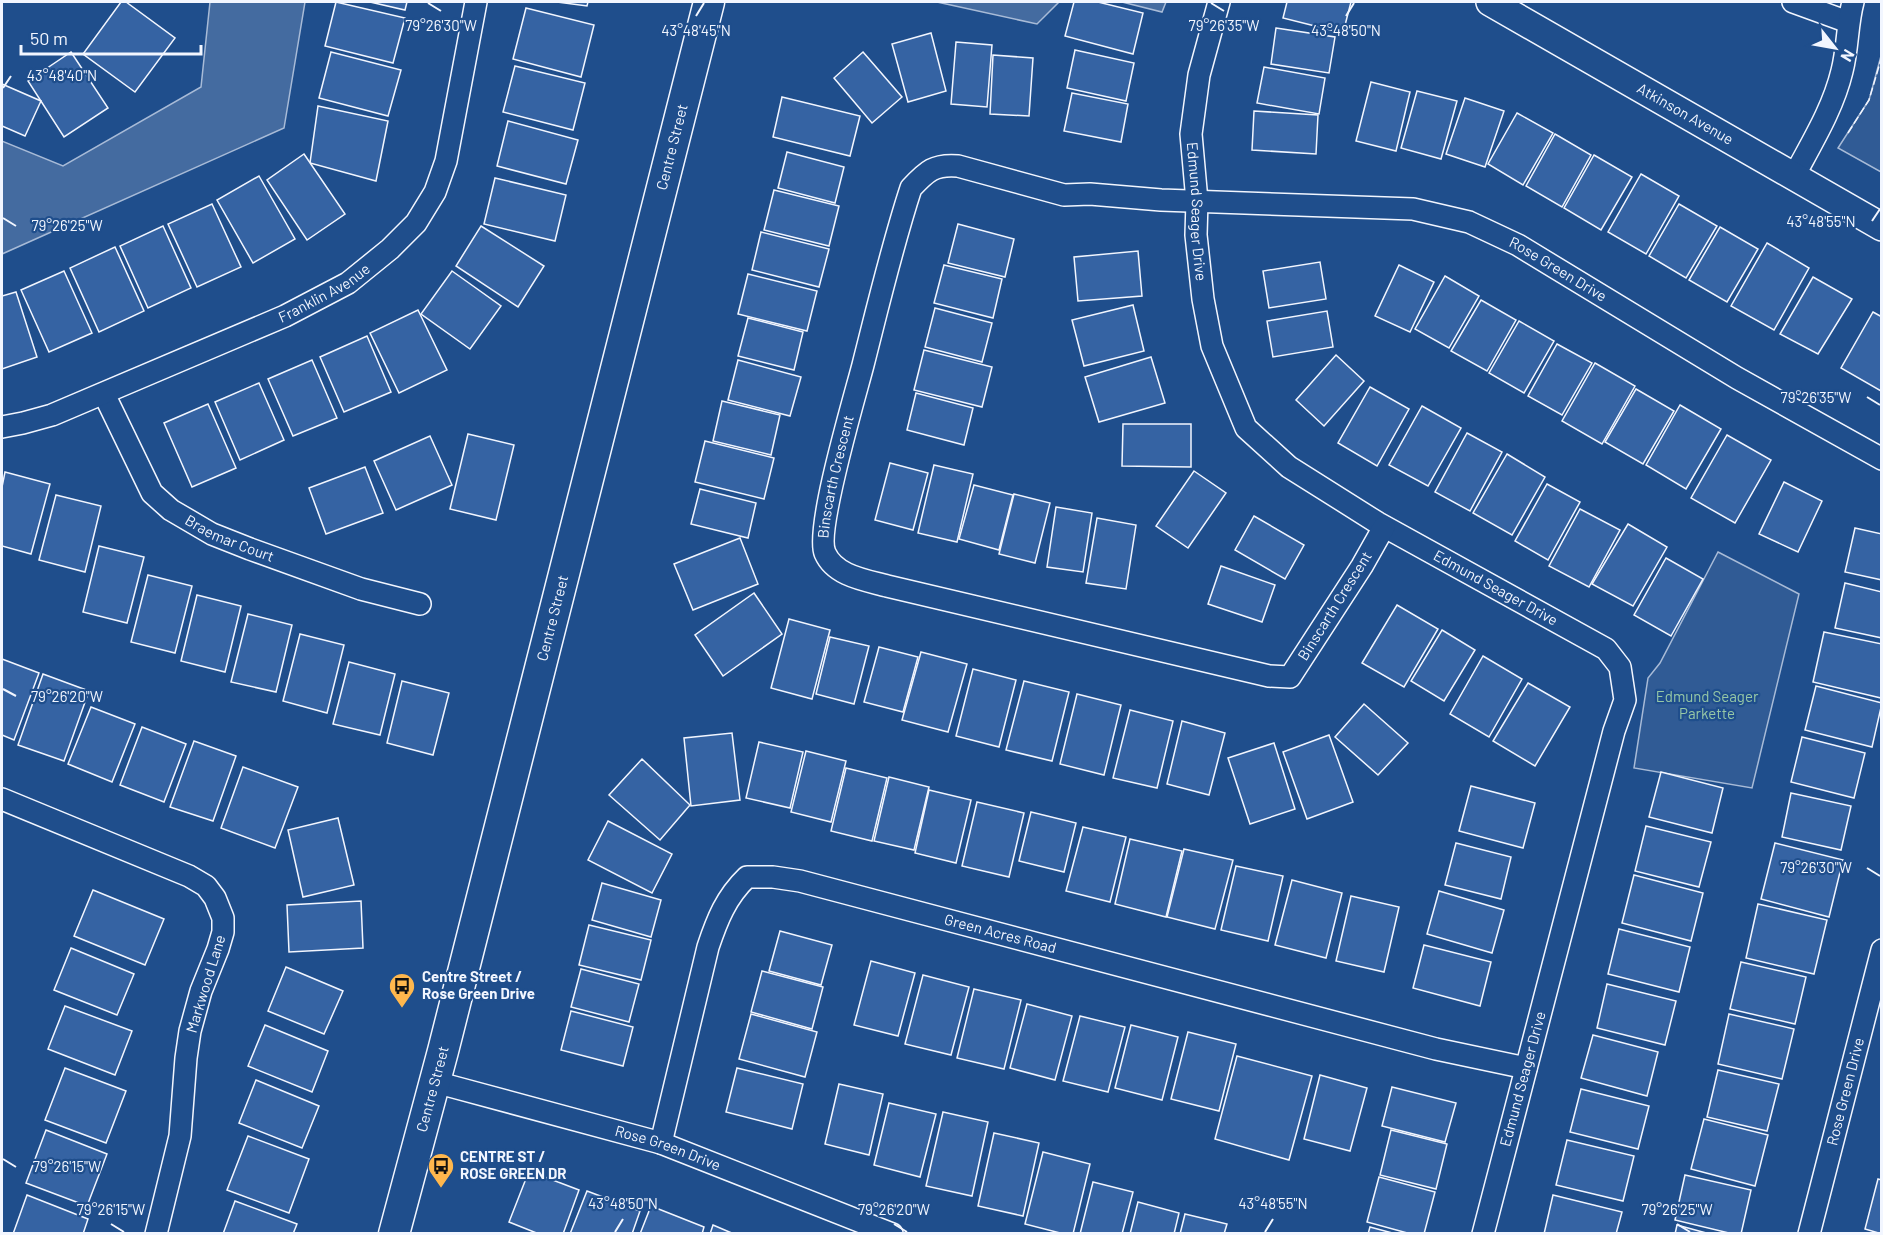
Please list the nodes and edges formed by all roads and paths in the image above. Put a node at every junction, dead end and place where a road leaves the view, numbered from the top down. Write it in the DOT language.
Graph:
graph roads {
  1 [pos="476,2"];
  2 [pos="710,2"];
  3 [pos="1219,2"];
  4 [pos="1493,2"];
  5 [pos="1793,2"];
  6 [pos="1853,2"];
  7 [pos="1848,22"];
  8 [pos="1793,178"];
  9 [pos="1197,201"];
  10 [pos="1881,227"];
  11 [pos="104,394"];
  12 [pos="2,427"];
  13 [pos="1881,459"];
  14 [pos="1384,527"];
  15 [pos="420,604"];
  16 [pos="2,799"];
  17 [pos="1881,950"];
  18 [pos="1526,1068"];
  19 [pos="435,1082"];
  20 [pos="661,1143"];
  21 [pos="156,1233"];
  22 [pos="394,1233"];
  23 [pos="892,1233"];
  24 [pos="1483,1233"];
  25 [pos="1809,1233"];
  1 -- 11 [label="street, Franklin Avenue"];
  2 -- 19 [label="main road, Centre Street"];
  3 -- 9 [label="street, Edmund Seager Drive"];
  4 -- 8 [label="street, Atkinson Avenue"];
  5 -- 7 [label="street"];
  6 -- 7 [label="street"];
  7 -- 8 [label="street"];
  8 -- 10 [label="street, Atkinson Avenue"];
  9 -- 13 [label="street, Rose Green Drive"];
  9 -- 14 [label="street, Edmund Seager Drive"];
  9 -- 14 [label="street, Binscarth Crescent"];
  11 -- 12 [label="street, Franklin Avenue"];
  11 -- 15 [label="street, Braemar Court"];
  14 -- 18 [label="street, Edmund Seager Drive"];
  16 -- 21 [label="street, Markwood Lane"];
  17 -- 25 [label="street, Rose Green Drive"];
  18 -- 20 [label="street, Green Acres Road"];
  18 -- 24 [label="street, Edmund Seager Drive"];
  19 -- 20 [label="street, Rose Green Drive"];
  19 -- 22 [label="main road, Centre Street"];
  20 -- 23 [label="street, Rose Green Drive"];
}
